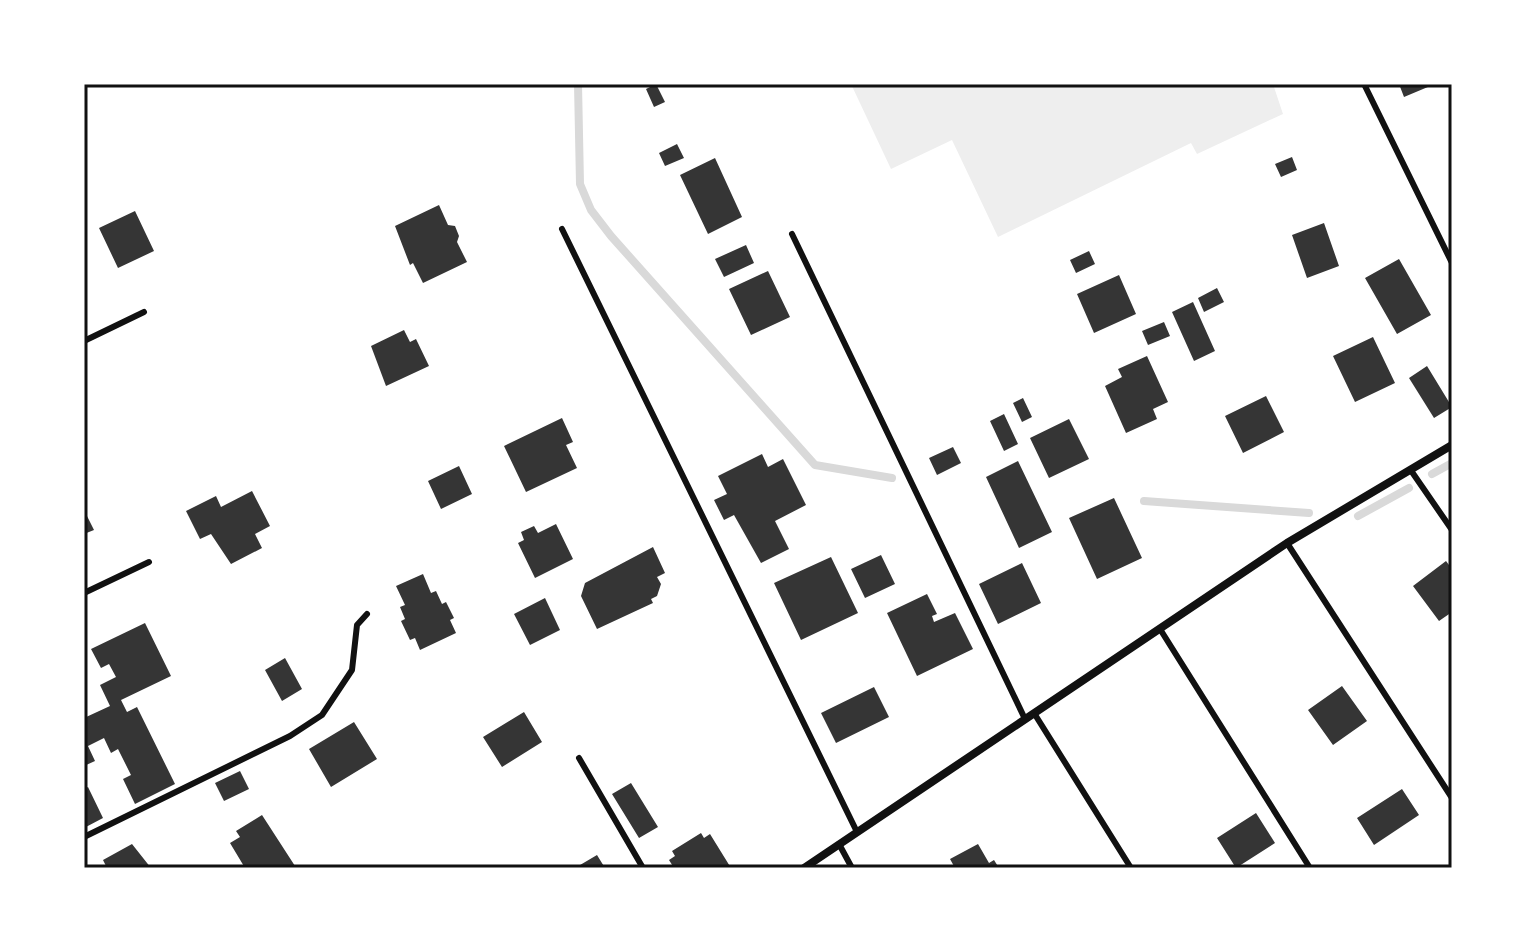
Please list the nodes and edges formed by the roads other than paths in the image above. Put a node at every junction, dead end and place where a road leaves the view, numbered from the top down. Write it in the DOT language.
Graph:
graph roads {
  1 [pos="1364,84"];
  2 [pos="562,229"];
  3 [pos="792,234"];
  4 [pos="1452,263"];
  5 [pos="144,312"];
  6 [pos="84,341"];
  7 [pos="1452,445"];
  8 [pos="1412,472"];
  9 [pos="1452,530"];
  10 [pos="1287,543"];
  11 [pos="149,562"];
  12 [pos="84,593"];
  13 [pos="367,614"];
  14 [pos="1160,629"];
  15 [pos="1034,713"];
  16 [pos="1025,719"];
  17 [pos="579,758"];
  18 [pos="1452,798"];
  19 [pos="857,832"];
  20 [pos="84,837"];
  21 [pos="839,844"];
  22 [pos="643,868"];
  23 [pos="804,868"];
  24 [pos="852,868"];
  25 [pos="1131,868"];
  26 [pos="1310,868"];
  1 -- 4 [label="lane"];
  2 -- 19 [label="lane"];
  3 -- 16 [label="lane"];
  5 -- 6 [label="lane"];
  7 -- 8 [label="street"];
  8 -- 9 [label="lane"];
  8 -- 10 [label="street"];
  10 -- 14 [label="street"];
  10 -- 18 [label="lane"];
  11 -- 12 [label="lane"];
  13 -- 20 [label="lane"];
  14 -- 15 [label="street"];
  14 -- 26 [label="lane"];
  15 -- 16 [label="street"];
  15 -- 25 [label="lane"];
  16 -- 19 [label="street"];
  17 -- 22 [label="lane"];
  19 -- 21 [label="street"];
  21 -- 23 [label="street"];
  21 -- 24 [label="lane"];
}
